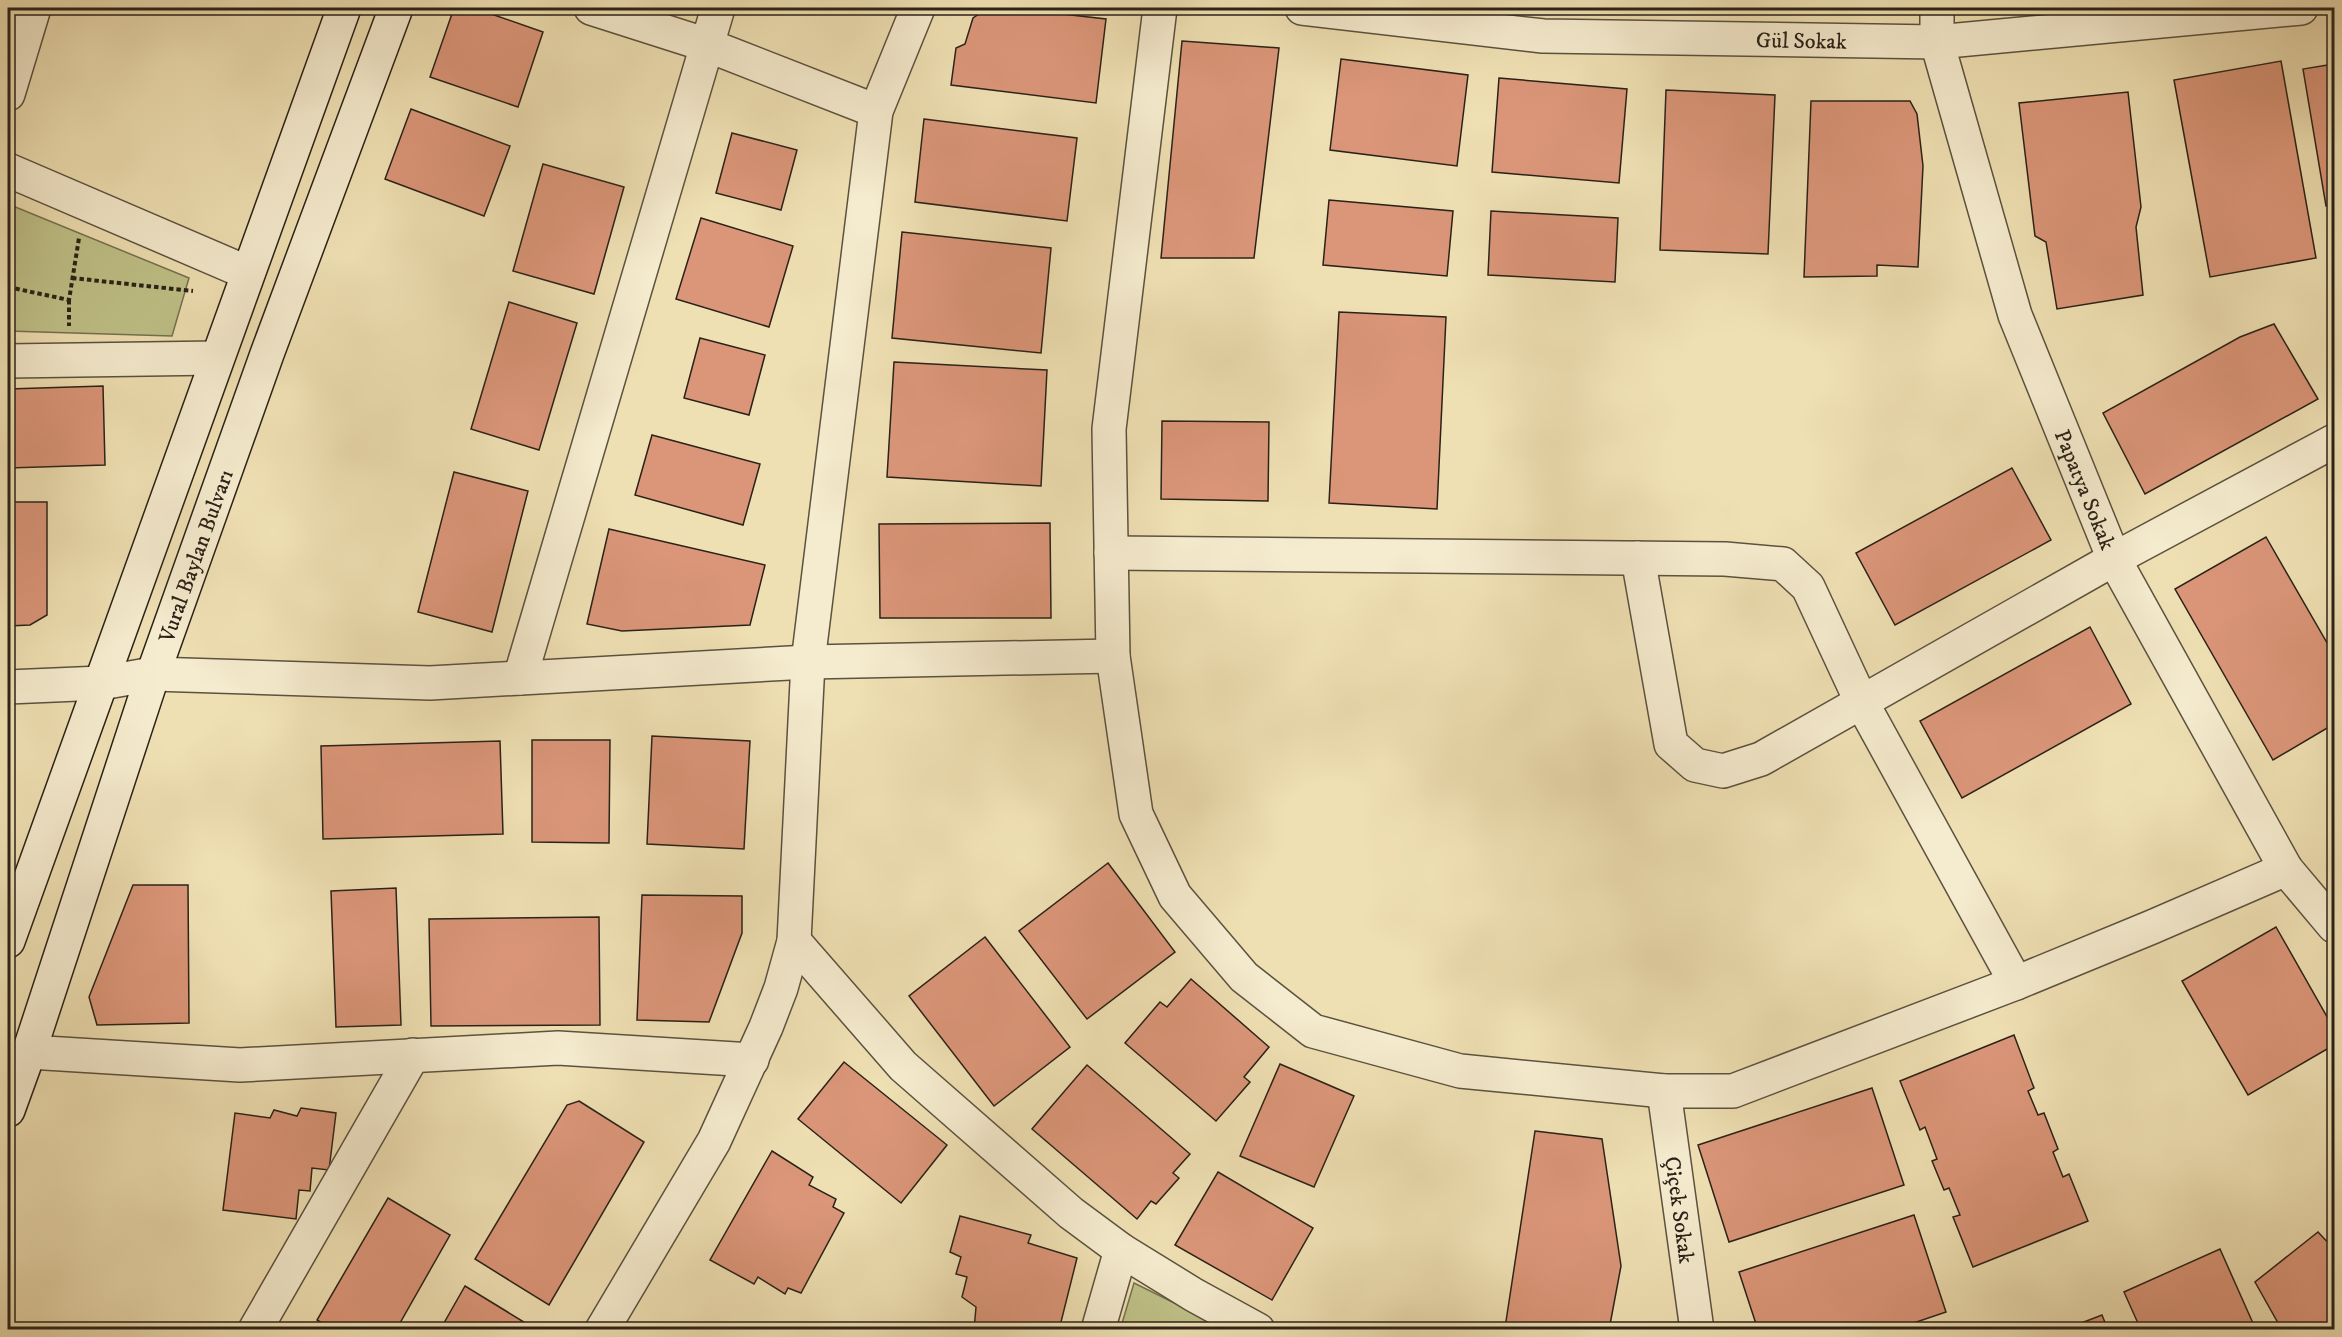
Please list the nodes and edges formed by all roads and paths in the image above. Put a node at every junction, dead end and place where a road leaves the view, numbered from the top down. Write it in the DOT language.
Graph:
graph roads {
  1 [pos="34,8"];
  2 [pos="344,8"];
  3 [pos="396,8"];
  4 [pos="591,8"];
  5 [pos="718,8"];
  6 [pos="918,8"];
  7 [pos="1160,8"];
  8 [pos="1302,8"];
  9 [pos="1936,8"];
  10 [pos="2301,8"];
  11 [pos="1937,42"];
  12 [pos="707,45"];
  13 [pos="8,94"];
  14 [pos="876,111"];
  15 [pos="8,170"];
  16 [pos="79,237"];
  17 [pos="248,273"];
  18 [pos="72,278"];
  19 [pos="8,287"];
  20 [pos="194,291"];
  21 [pos="69,300"];
  22 [pos="69,330"];
  23 [pos="217,358"];
  24 [pos="8,361"];
  25 [pos="2334,441"];
  26 [pos="1111,553"];
  27 [pos="1638,558"];
  28 [pos="2114,559"];
  29 [pos="1113,656"];
  30 [pos="808,662"];
  31 [pos="153,674"];
  32 [pos="520,678"];
  33 [pos="101,683"];
  34 [pos="8,687"];
  35 [pos="1863,703"];
  36 [pos="2286,868"];
  37 [pos="2334,926"];
  38 [pos="8,941"];
  39 [pos="794,941"];
  40 [pos="2016,983"];
  41 [pos="29,1052"];
  42 [pos="412,1055"];
  43 [pos="752,1060"];
  44 [pos="1665,1091"];
  45 [pos="8,1110"];
  46 [pos="1121,1250"];
  47 [pos="255,1329"];
  48 [pos="602,1329"];
  49 [pos="1098,1329"];
  50 [pos="1258,1329"];
  51 [pos="1697,1329"];
  1 -- 13 [label="street"];
  2 -- 17 [label="street, Vural Baylan Bulvarı"];
  3 -- 31 [label="street, Vural Baylan Bulvarı"];
  4 -- 12 [label="street"];
  5 -- 12 [label="street"];
  6 -- 14 [label="street"];
  7 -- 26 [label="street"];
  8 -- 11 [label="street, Gül Sokak"];
  9 -- 11 [label="street, Papatya Sokak"];
  10 -- 11 [label="street, Gül Sokak"];
  11 -- 28 [label="street, Papatya Sokak"];
  12 -- 14 [label="street"];
  12 -- 32 [label="street"];
  14 -- 30 [label="street"];
  15 -- 17 [label="street"];
  16 -- 18 [label="path"];
  17 -- 23 [label="street, Vural Baylan Bulvarı"];
  18 -- 20 [label="path"];
  18 -- 21 [label="path"];
  19 -- 21 [label="path"];
  21 -- 22 [label="path"];
  23 -- 24 [label="street"];
  23 -- 33 [label="street, Vural Baylan Bulvarı"];
  25 -- 28 [label="street"];
  26 -- 27 [label="street"];
  26 -- 29 [label="street"];
  27 -- 35 [label="street"];
  27 -- 35 [label="street"];
  28 -- 35 [label="street"];
  28 -- 36 [label="street, Papatya Sokak"];
  29 -- 30 [label="street"];
  29 -- 44 [label="street"];
  30 -- 32 [label="street"];
  30 -- 39 [label="street"];
  31 -- 32 [label="street"];
  31 -- 33 [label="street"];
  31 -- 41 [label="street, Vural Baylan Bulvarı"];
  33 -- 34 [label="street"];
  33 -- 38 [label="street, Vural Baylan Bulvarı"];
  35 -- 40 [label="street"];
  36 -- 37 [label="street, Papatya Sokak"];
  36 -- 40 [label="street"];
  39 -- 43 [label="street"];
  39 -- 46 [label="street"];
  40 -- 44 [label="street"];
  41 -- 42 [label="street"];
  41 -- 45 [label="street, Vural Baylan Bulvarı"];
  42 -- 43 [label="street"];
  42 -- 47 [label="street"];
  43 -- 48 [label="street"];
  44 -- 51 [label="street, Çiçek Sokak"];
  46 -- 49 [label="street"];
  46 -- 50 [label="street"];
}
